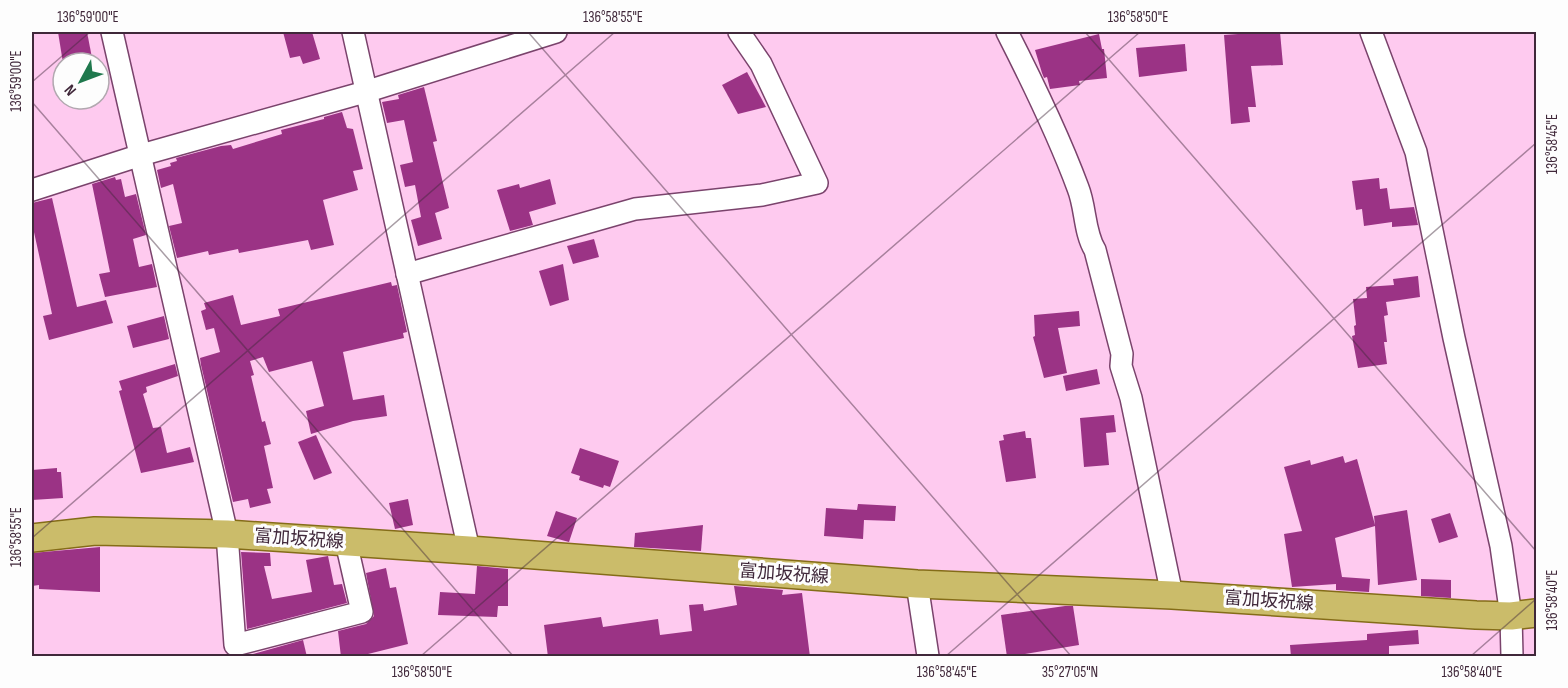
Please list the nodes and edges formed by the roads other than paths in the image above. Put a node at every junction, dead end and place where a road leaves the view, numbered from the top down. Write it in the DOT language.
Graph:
graph roads {
  1 [pos="112,32"];
  2 [pos="352,32"];
  3 [pos="556,32"];
  4 [pos="739,32"];
  5 [pos="1007,32"];
  6 [pos="1371,32"];
  7 [pos="365,92"];
  8 [pos="141,155"];
  9 [pos="32,190"];
  10 [pos="407,274"];
  11 [pos="227,534"];
  12 [pos="32,538"];
  13 [pos="346,542"];
  14 [pos="469,550"];
  15 [pos="917,584"];
  16 [pos="1172,595"];
  17 [pos="1524,615"];
  18 [pos="928,657"];
  19 [pos="1512,657"];
  1 -- 8 [label="street"];
  2 -- 7 [label="street"];
  3 -- 7 [label="street"];
  4 -- 10 [label="street"];
  5 -- 16 [label="street"];
  6 -- 17 [label="street"];
  7 -- 8 [label="street"];
  7 -- 10 [label="street"];
  8 -- 9 [label="street"];
  8 -- 11 [label="street"];
  10 -- 14 [label="street"];
  11 -- 12 [label="main road, 富加坂祝線"];
  11 -- 13 [label="main road, 富加坂祝線"];
  11 -- 13 [label="street"];
  13 -- 14 [label="main road, 富加坂祝線"];
  14 -- 15 [label="main road, 富加坂祝線"];
  15 -- 16 [label="main road, 富加坂祝線"];
  15 -- 18 [label="street"];
  16 -- 17 [label="main road, 富加坂祝線"];
  17 -- 19 [label="street"];
}
